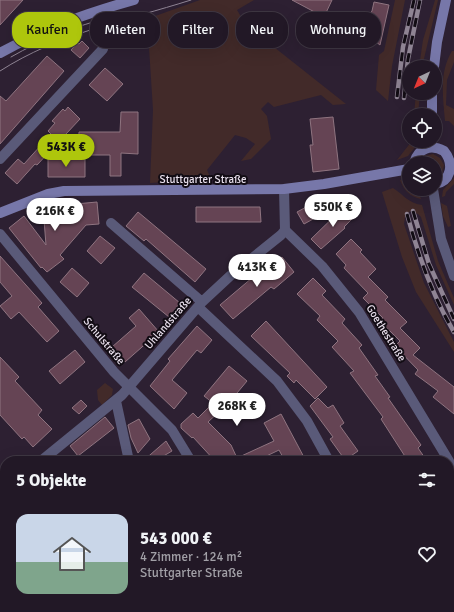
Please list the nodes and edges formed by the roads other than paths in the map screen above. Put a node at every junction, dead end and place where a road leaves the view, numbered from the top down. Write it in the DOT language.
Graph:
graph roads {
  1 [pos="134,0"];
  2 [pos="446,0"];
  3 [pos="103,49"];
  4 [pos="0,53"];
  5 [pos="435,60"];
  6 [pos="425,148"];
  7 [pos="438,148"];
  8 [pos="417,156"];
  9 [pos="0,159"];
  10 [pos="452,162"];
  11 [pos="402,170"];
  12 [pos="442,181"];
  13 [pos="284,189"];
  14 [pos="434,196"];
  15 [pos="0,213"];
  16 [pos="111,223"];
  17 [pos="285,230"];
  18 [pos="0,234"];
  19 [pos="454,276"];
  20 [pos="200,305"];
  21 [pos="129,389"];
  22 [pos="116,401"];
  23 [pos="47,456"];
  24 [pos="128,456"];
  25 [pos="188,456"];
  26 [pos="326,456"];
  27 [pos="446,456"];
  1 -- 4 [label="main road"];
  2 -- 5 [label="main road"];
  3 -- 9 [label="street"];
  6 -- 8 [label="main road"];
  7 -- 10 [label="main road"];
  10 -- 12 [label="main road"];
  11 -- 13 [label="main road, Stuttgarter Straße"];
  13 -- 15 [label="main road, Stuttgarter Straße"];
  13 -- 17 [label="street"];
  14 -- 19 [label="street"];
  16 -- 20 [label="street"];
  17 -- 20 [label="street, Uhlandstraße"];
  17 -- 27 [label="street, Goethestraße"];
  18 -- 21 [label="street, Schulstraße"];
  20 -- 21 [label="street, Uhlandstraße"];
  20 -- 26 [label="street"];
  21 -- 22 [label="street, Uhlandstraße"];
  21 -- 25 [label="street, Schulstraße"];
  22 -- 23 [label="street, Uhlandstraße"];
  22 -- 24 [label="street"];
}
